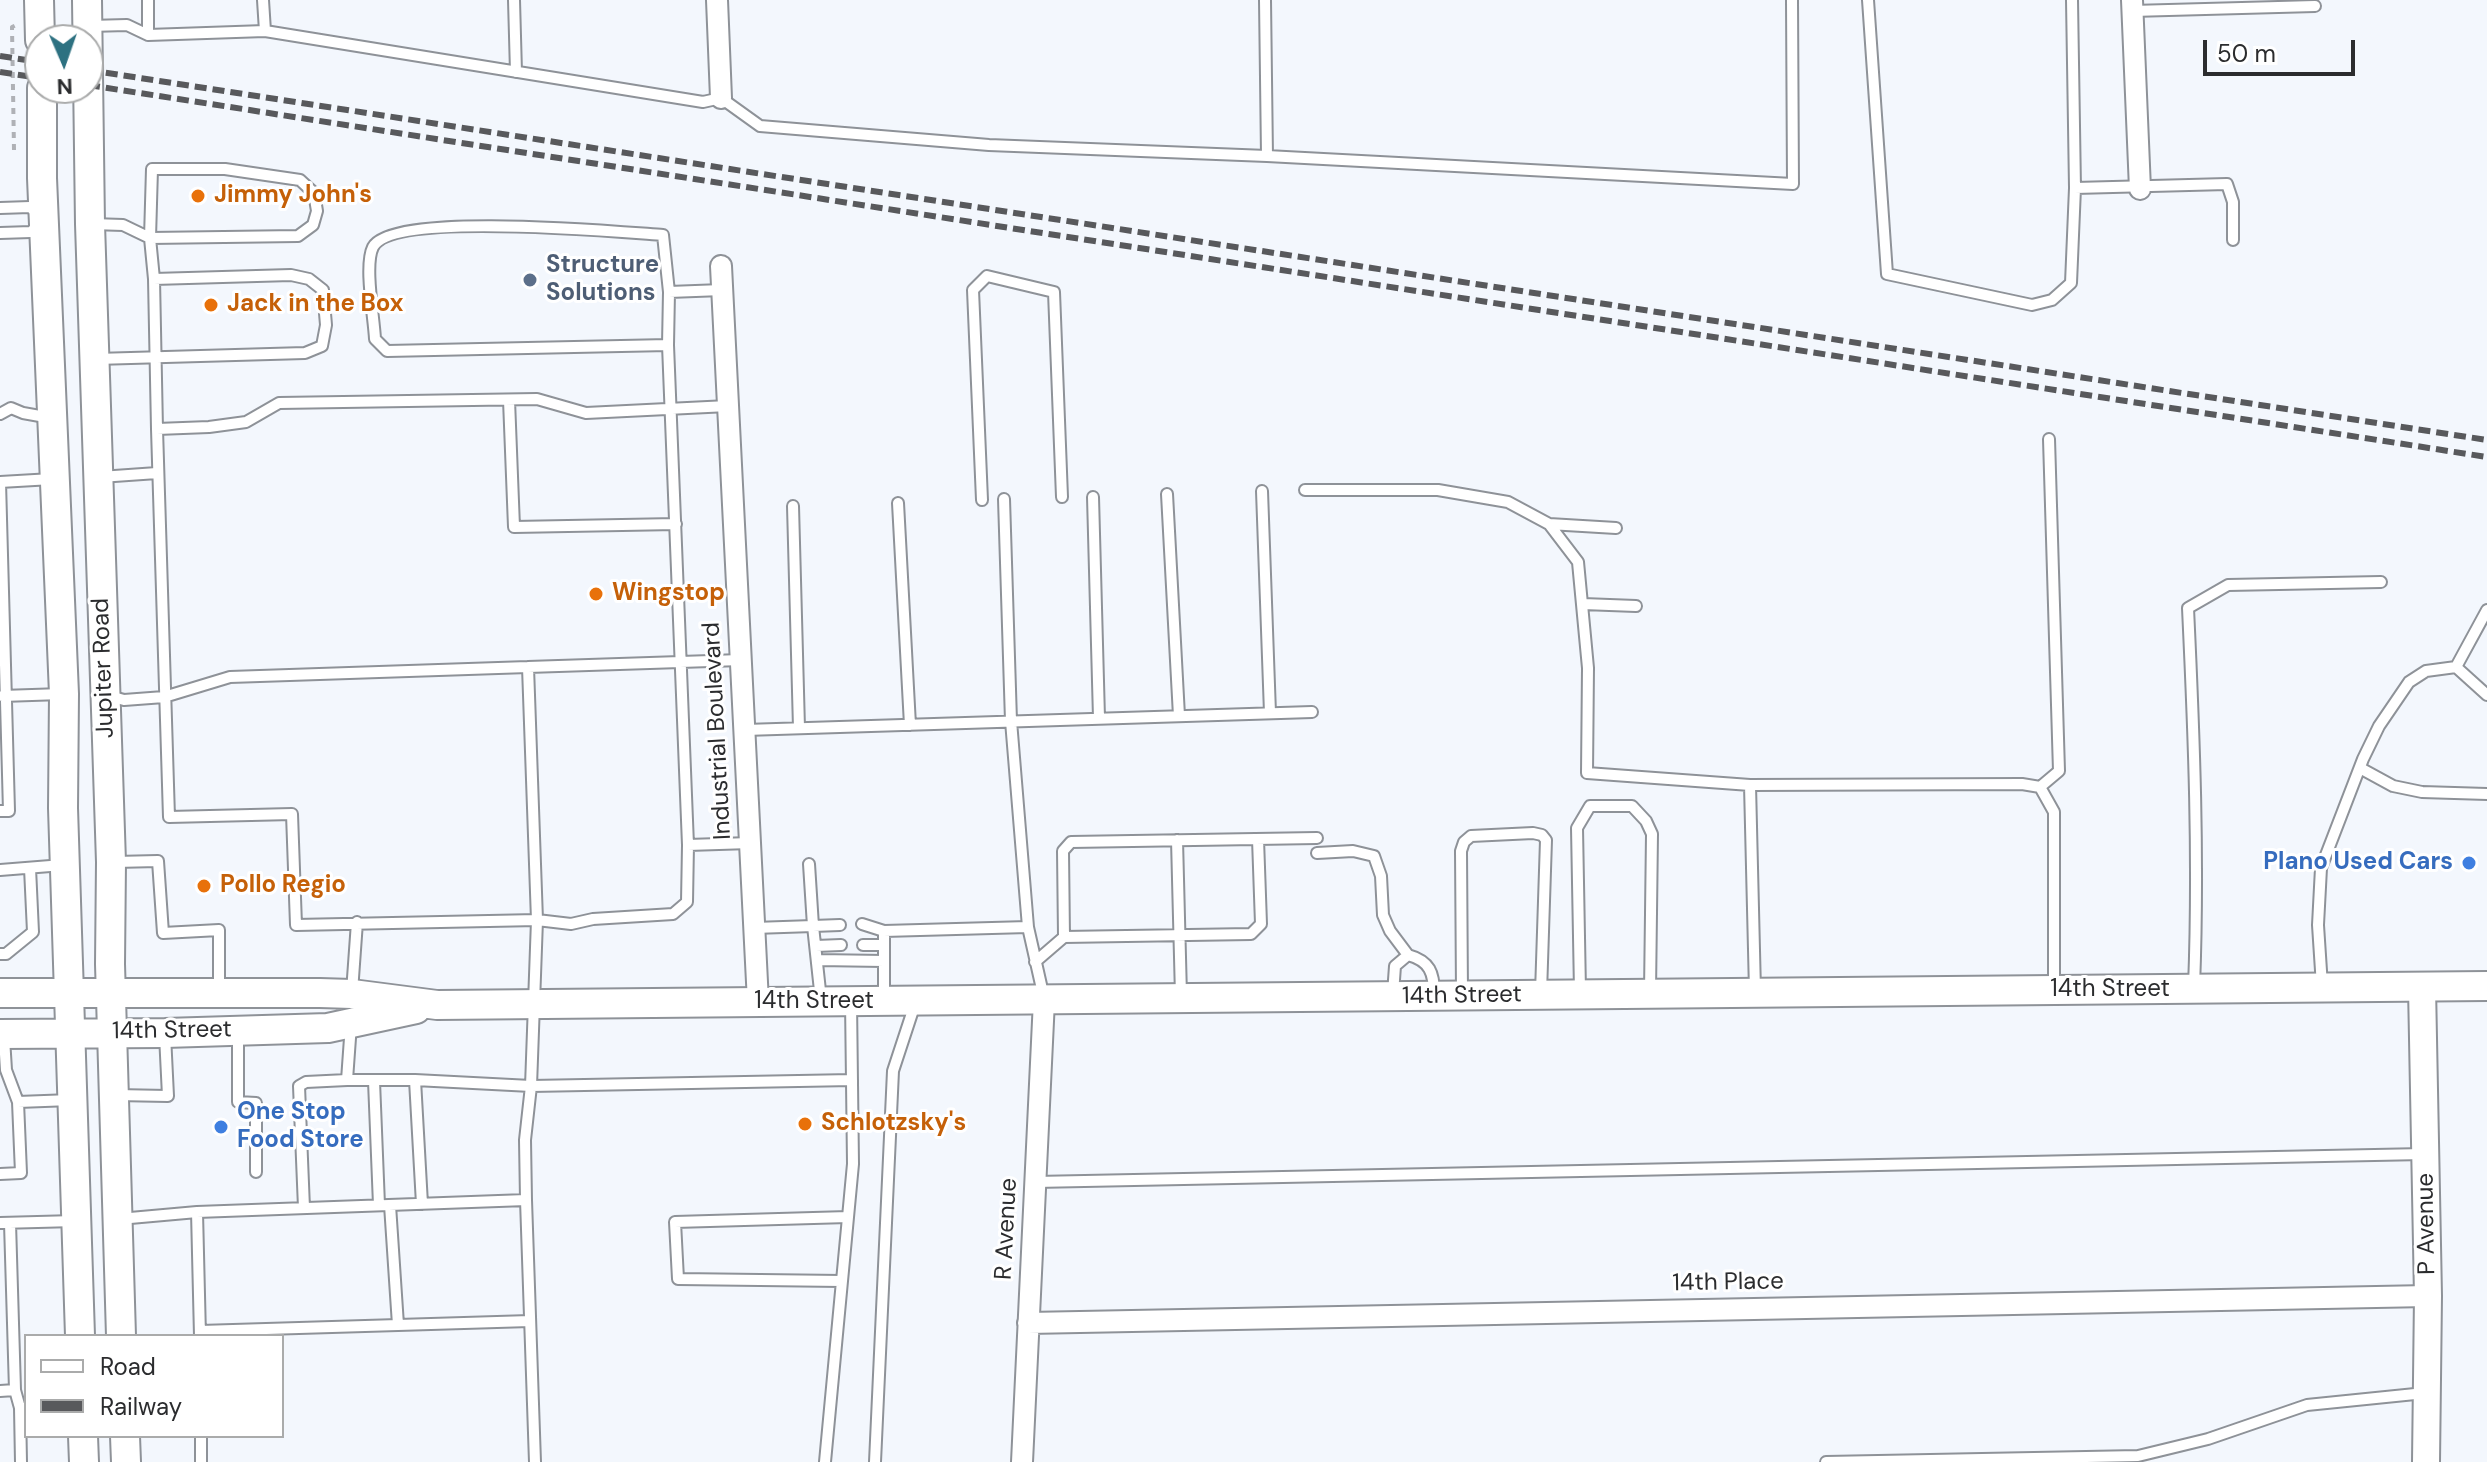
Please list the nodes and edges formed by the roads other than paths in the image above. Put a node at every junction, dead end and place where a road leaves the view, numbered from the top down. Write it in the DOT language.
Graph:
graph roads {
  1 [pos="148,0"];
  2 [pos="263,0"];
  3 [pos="514,0"];
  4 [pos="717,0"];
  5 [pos="1265,0"];
  6 [pos="1792,0"];
  7 [pos="1868,0"];
  8 [pos="2072,0"];
  9 [pos="2202,5"];
  10 [pos="2132,6"];
  11 [pos="2315,6"];
  12 [pos="88,13"];
  13 [pos="265,31"];
  14 [pos="148,35"];
  15 [pos="516,72"];
  16 [pos="721,98"];
  17 [pos="42,104"];
  18 [pos="1267,156"];
  19 [pos="2075,188"];
  20 [pos="2140,189"];
  21 [pos="0,208"];
  22 [pos="45,219"];
  23 [pos="90,224"];
  24 [pos="0,233"];
  25 [pos="150,238"];
  26 [pos="2233,240"];
  27 [pos="721,266"];
  28 [pos="154,279"];
  29 [pos="722,290"];
  30 [pos="669,292"];
  31 [pos="668,345"];
  32 [pos="156,357"];
  33 [pos="94,359"];
  34 [pos="509,400"];
  35 [pos="728,406"];
  36 [pos="672,410"];
  37 [pos="0,414"];
  38 [pos="53,418"];
  39 [pos="157,429"];
  40 [pos="2049,439"];
  41 [pos="157,473"];
  42 [pos="98,477"];
  43 [pos="55,479"];
  44 [pos="1305,490"];
  45 [pos="1262,491"];
  46 [pos="1167,494"];
  47 [pos="1062,497"];
  48 [pos="1093,497"];
  49 [pos="1004,499"];
  50 [pos="982,500"];
  51 [pos="898,503"];
  52 [pos="793,506"];
  53 [pos="676,524"];
  54 [pos="1549,524"];
  55 [pos="1616,528"];
  56 [pos="2381,582"];
  57 [pos="1583,604"];
  58 [pos="1636,606"];
  59 [pos="2487,610"];
  60 [pos="2,641"];
  61 [pos="741,660"];
  62 [pos="680,662"];
  63 [pos="528,667"];
  64 [pos="2456,667"];
  65 [pos="64,694"];
  66 [pos="104,694"];
  67 [pos="2487,695"];
  68 [pos="3,696"];
  69 [pos="164,697"];
  70 [pos="1312,712"];
  71 [pos="1270,713"];
  72 [pos="1179,716"];
  73 [pos="1099,718"];
  74 [pos="1011,721"];
  75 [pos="910,725"];
  76 [pos="799,728"];
  77 [pos="745,730"];
  78 [pos="4,760"];
  79 [pos="2360,768"];
  80 [pos="1750,785"];
  81 [pos="2040,787"];
  82 [pos="2487,794"];
  83 [pos="0,811"];
  84 [pos="1317,838"];
  85 [pos="1258,839"];
  86 [pos="1177,840"];
  87 [pos="750,843"];
  88 [pos="688,845"];
  89 [pos="1317,853"];
  90 [pos="111,862"];
  91 [pos="809,864"];
  92 [pos="65,865"];
  93 [pos="30,868"];
  94 [pos="0,870"];
  95 [pos="537,920"];
  96 [pos="357,922"];
  97 [pos="862,924"];
  98 [pos="840,925"];
  99 [pos="813,926"];
  100 [pos="1028,927"];
  101 [pos="754,928"];
  102 [pos="884,931"];
  103 [pos="1181,935"];
  104 [pos="1064,937"];
  105 [pos="841,945"];
  106 [pos="863,945"];
  107 [pos="884,945"];
  108 [pos="816,946"];
  109 [pos="0,954"];
  110 [pos="1408,955"];
  111 [pos="818,960"];
  112 [pos="884,961"];
  113 [pos="1035,962"];
  114 [pos="2487,986"];
  115 [pos="2422,987"];
  116 [pos="2322,988"];
  117 [pos="2194,989"];
  118 [pos="2054,990"];
  119 [pos="70,991"];
  120 [pos="111,992"];
  121 [pos="0,993"];
  122 [pos="219,993"];
  123 [pos="1755,993"];
  124 [pos="352,994"];
  125 [pos="1650,994"];
  126 [pos="1541,995"];
  127 [pos="1580,995"];
  128 [pos="1448,996"];
  129 [pos="1393,997"];
  130 [pos="1181,998"];
  131 [pos="1044,1000"];
  132 [pos="851,1001"];
  133 [pos="884,1001"];
  134 [pos="916,1001"];
  135 [pos="758,1002"];
  136 [pos="821,1002"];
  137 [pos="533,1004"];
  138 [pos="437,1005"];
  139 [pos="351,1024"];
  140 [pos="238,1031"];
  141 [pos="112,1032"];
  142 [pos="71,1033"];
  143 [pos="165,1033"];
  144 [pos="2,1034"];
  145 [pos="3,1070"];
  146 [pos="347,1080"];
  147 [pos="415,1080"];
  148 [pos="852,1080"];
  149 [pos="374,1081"];
  150 [pos="531,1086"];
  151 [pos="113,1095"];
  152 [pos="73,1100"];
  153 [pos="18,1102"];
  154 [pos="2426,1154"];
  155 [pos="256,1172"];
  156 [pos="0,1174"];
  157 [pos="1035,1182"];
  158 [pos="526,1200"];
  159 [pos="422,1204"];
  160 [pos="385,1205"];
  161 [pos="304,1208"];
  162 [pos="197,1212"];
  163 [pos="848,1217"];
  164 [pos="117,1220"];
  165 [pos="77,1221"];
  166 [pos="5,1223"];
  167 [pos="842,1281"];
  168 [pos="2428,1296"];
  169 [pos="530,1321"];
  170 [pos="1028,1323"];
  171 [pos="398,1325"];
  172 [pos="200,1333"];
  173 [pos="80,1334"];
  174 [pos="121,1334"];
  175 [pos="15,1390"];
  176 [pos="0,1391"];
  177 [pos="2427,1393"];
  178 [pos="23,1408"];
  179 [pos="83,1438"];
  180 [pos="125,1438"];
  181 [pos="201,1438"];
  182 [pos="21,1462"];
  183 [pos="84,1462"];
  184 [pos="126,1462"];
  185 [pos="201,1462"];
  186 [pos="535,1462"];
  187 [pos="825,1462"];
  188 [pos="875,1462"];
  189 [pos="1022,1462"];
  190 [pos="1826,1462"];
  191 [pos="2426,1462"];
  1 -- 14 [label="lane"];
  2 -- 13 [label="lane"];
  3 -- 15 [label="lane"];
  4 -- 16 [label="street"];
  5 -- 18 [label="lane"];
  6 -- 18 [label="lane"];
  7 -- 19 [label="lane"];
  8 -- 19 [label="lane"];
  9 -- 10 [label="lane"];
  9 -- 11 [label="lane"];
  10 -- 20 [label="street"];
  12 -- 14 [label="lane"];
  12 -- 23 [label="main road, Jupiter Road"];
  13 -- 14 [label="lane"];
  13 -- 15 [label="lane"];
  15 -- 16 [label="lane"];
  16 -- 18 [label="lane"];
  17 -- 22 [label="main road, Jupiter Road"];
  19 -- 20 [label="lane"];
  20 -- 26 [label="lane"];
  21 -- 22 [label="lane"];
  22 -- 23 [label="main road"];
  22 -- 24 [label="lane"];
  22 -- 38 [label="main road, Jupiter Road"];
  23 -- 25 [label="lane"];
  23 -- 33 [label="main road, Jupiter Road"];
  25 -- 25 [label="lane"];
  25 -- 28 [label="lane"];
  27 -- 29 [label="street, Industrial Boulevard"];
  28 -- 32 [label="lane"];
  28 -- 32 [label="lane"];
  29 -- 30 [label="lane"];
  29 -- 35 [label="street, Industrial Boulevard"];
  30 -- 31 [label="lane"];
  30 -- 31 [label="lane"];
  31 -- 36 [label="lane"];
  32 -- 33 [label="lane"];
  32 -- 39 [label="lane"];
  33 -- 42 [label="main road, Jupiter Road"];
  34 -- 36 [label="lane"];
  34 -- 39 [label="lane"];
  34 -- 53 [label="lane"];
  35 -- 36 [label="lane"];
  35 -- 61 [label="street, Industrial Boulevard"];
  36 -- 53 [label="lane"];
  37 -- 38 [label="lane"];
  38 -- 43 [label="main road, Jupiter Road"];
  39 -- 41 [label="lane"];
  40 -- 81 [label="lane"];
  41 -- 42 [label="lane"];
  41 -- 69 [label="lane"];
  42 -- 43 [label="main road"];
  42 -- 66 [label="main road, Jupiter Road"];
  43 -- 60 [label="lane"];
  43 -- 65 [label="main road, Jupiter Road"];
  44 -- 54 [label="lane"];
  45 -- 71 [label="lane"];
  46 -- 72 [label="lane"];
  47 -- 50 [label="lane"];
  48 -- 73 [label="lane"];
  49 -- 74 [label="lane"];
  51 -- 75 [label="lane"];
  52 -- 76 [label="lane"];
  53 -- 62 [label="lane"];
  54 -- 55 [label="lane"];
  54 -- 57 [label="lane"];
  56 -- 117 [label="lane"];
  57 -- 58 [label="lane"];
  57 -- 80 [label="lane"];
  59 -- 64 [label="lane"];
  60 -- 68 [label="lane"];
  61 -- 62 [label="lane"];
  61 -- 77 [label="street, Industrial Boulevard"];
  62 -- 63 [label="lane"];
  62 -- 88 [label="lane"];
  63 -- 69 [label="lane"];
  63 -- 95 [label="lane"];
  64 -- 67 [label="lane"];
  64 -- 79 [label="lane"];
  65 -- 66 [label="main road"];
  65 -- 68 [label="lane"];
  65 -- 92 [label="main road, Jupiter Road"];
  66 -- 69 [label="lane"];
  66 -- 90 [label="main road, Jupiter Road"];
  68 -- 78 [label="lane"];
  69 -- 96 [label="lane"];
  70 -- 71 [label="lane"];
  71 -- 72 [label="lane"];
  72 -- 73 [label="lane"];
  73 -- 74 [label="lane"];
  74 -- 75 [label="lane"];
  74 -- 100 [label="lane"];
  75 -- 76 [label="lane"];
  76 -- 77 [label="lane"];
  77 -- 87 [label="street, Industrial Boulevard"];
  78 -- 83 [label="lane"];
  79 -- 82 [label="lane"];
  79 -- 116 [label="lane"];
  80 -- 81 [label="lane"];
  80 -- 123 [label="lane"];
  81 -- 118 [label="lane"];
  84 -- 85 [label="lane"];
  85 -- 86 [label="lane"];
  85 -- 103 [label="lane"];
  86 -- 103 [label="lane"];
  86 -- 104 [label="lane"];
  87 -- 88 [label="lane"];
  87 -- 101 [label="street, Industrial Boulevard"];
  88 -- 95 [label="lane"];
  89 -- 110 [label="lane"];
  90 -- 120 [label="main road, Jupiter Road"];
  90 -- 122 [label="lane"];
  91 -- 99 [label="lane"];
  92 -- 93 [label="lane"];
  92 -- 119 [label="main road, Jupiter Road"];
  93 -- 94 [label="lane"];
  93 -- 109 [label="lane"];
  95 -- 96 [label="lane"];
  95 -- 137 [label="lane"];
  96 -- 124 [label="lane"];
  97 -- 102 [label="lane"];
  98 -- 99 [label="lane"];
  99 -- 101 [label="lane"];
  99 -- 108 [label="lane"];
  100 -- 102 [label="lane"];
  100 -- 113 [label="lane"];
  101 -- 135 [label="street, Industrial Boulevard"];
  102 -- 107 [label="lane"];
  103 -- 104 [label="lane"];
  103 -- 130 [label="lane"];
  104 -- 113 [label="lane"];
  105 -- 108 [label="lane"];
  106 -- 107 [label="lane"];
  107 -- 112 [label="lane"];
  108 -- 111 [label="lane"];
  110 -- 128 [label="lane"];
  110 -- 129 [label="lane"];
  111 -- 112 [label="lane"];
  111 -- 136 [label="lane"];
  112 -- 133 [label="lane"];
  113 -- 131 [label="lane"];
  114 -- 115 [label="main road, 14th Street"];
  115 -- 116 [label="main road, 14th Street"];
  115 -- 154 [label="street, P Avenue"];
  116 -- 117 [label="main road, 14th Street"];
  117 -- 118 [label="main road, 14th Street"];
  118 -- 123 [label="main road, 14th Street"];
  119 -- 120 [label="main road, 14th Street"];
  119 -- 121 [label="main road, 14th Street"];
  119 -- 142 [label="main road, Jupiter Road"];
  120 -- 122 [label="main road, 14th Street"];
  120 -- 141 [label="main road, Jupiter Road"];
  122 -- 124 [label="main road, 14th Street"];
  123 -- 125 [label="main road, 14th Street"];
  124 -- 138 [label="main road, 14th Street"];
  124 -- 139 [label="lane"];
  125 -- 127 [label="main road, 14th Street"];
  125 -- 127 [label="lane"];
  126 -- 127 [label="main road, 14th Street"];
  126 -- 128 [label="main road, 14th Street"];
  126 -- 128 [label="lane"];
  128 -- 129 [label="main road, 14th Street"];
  129 -- 130 [label="main road, 14th Street"];
  130 -- 131 [label="main road, 14th Street"];
  131 -- 134 [label="main road, 14th Street"];
  131 -- 157 [label="street, R Avenue"];
  132 -- 133 [label="main road, 14th Street"];
  132 -- 136 [label="main road, 14th Street"];
  132 -- 148 [label="lane"];
  133 -- 134 [label="main road, 14th Street"];
  134 -- 188 [label="lane"];
  135 -- 136 [label="main road, 14th Street"];
  135 -- 137 [label="main road, 14th Street"];
  137 -- 138 [label="main road, 14th Street"];
  137 -- 150 [label="lane"];
  138 -- 139 [label="main road, 14th Street"];
  139 -- 140 [label="main road, 14th Street"];
  139 -- 146 [label="lane"];
  140 -- 143 [label="main road, 14th Street"];
  140 -- 155 [label="lane"];
  141 -- 142 [label="main road, 14th Street"];
  141 -- 143 [label="main road, 14th Street"];
  141 -- 151 [label="main road, Jupiter Road"];
  142 -- 144 [label="main road, 14th Street"];
  142 -- 152 [label="main road, Jupiter Road"];
  143 -- 151 [label="lane"];
  144 -- 145 [label="lane"];
  145 -- 153 [label="lane"];
  146 -- 149 [label="lane"];
  146 -- 161 [label="lane"];
  147 -- 149 [label="lane"];
  147 -- 150 [label="lane"];
  147 -- 159 [label="lane"];
  148 -- 150 [label="lane"];
  148 -- 163 [label="lane"];
  149 -- 160 [label="lane"];
  150 -- 158 [label="lane"];
  151 -- 164 [label="main road, Jupiter Road"];
  152 -- 153 [label="lane"];
  152 -- 165 [label="main road, Jupiter Road"];
  153 -- 156 [label="lane"];
  154 -- 157 [label="lane"];
  154 -- 168 [label="street, P Avenue"];
  157 -- 170 [label="street, R Avenue"];
  158 -- 159 [label="lane"];
  158 -- 169 [label="lane"];
  159 -- 160 [label="lane"];
  160 -- 161 [label="lane"];
  160 -- 171 [label="lane"];
  161 -- 162 [label="lane"];
  162 -- 164 [label="lane"];
  162 -- 172 [label="lane"];
  163 -- 167 [label="lane"];
  163 -- 167 [label="lane"];
  164 -- 165 [label="main road"];
  164 -- 174 [label="main road, Jupiter Road"];
  165 -- 166 [label="lane"];
  165 -- 173 [label="main road, Jupiter Road"];
  166 -- 175 [label="lane"];
  167 -- 187 [label="lane"];
  168 -- 170 [label="street, 14th Place"];
  168 -- 177 [label="street, P Avenue"];
  169 -- 171 [label="lane"];
  169 -- 186 [label="lane"];
  170 -- 189 [label="street, R Avenue"];
  171 -- 172 [label="lane"];
  175 -- 176 [label="lane"];
  175 -- 178 [label="lane"];
  177 -- 190 [label="lane"];
  177 -- 191 [label="street, P Avenue"];
  178 -- 182 [label="lane"];
  179 -- 183 [label="main road"];
  180 -- 184 [label="main road"];
  181 -- 185 [label="lane"];
}
